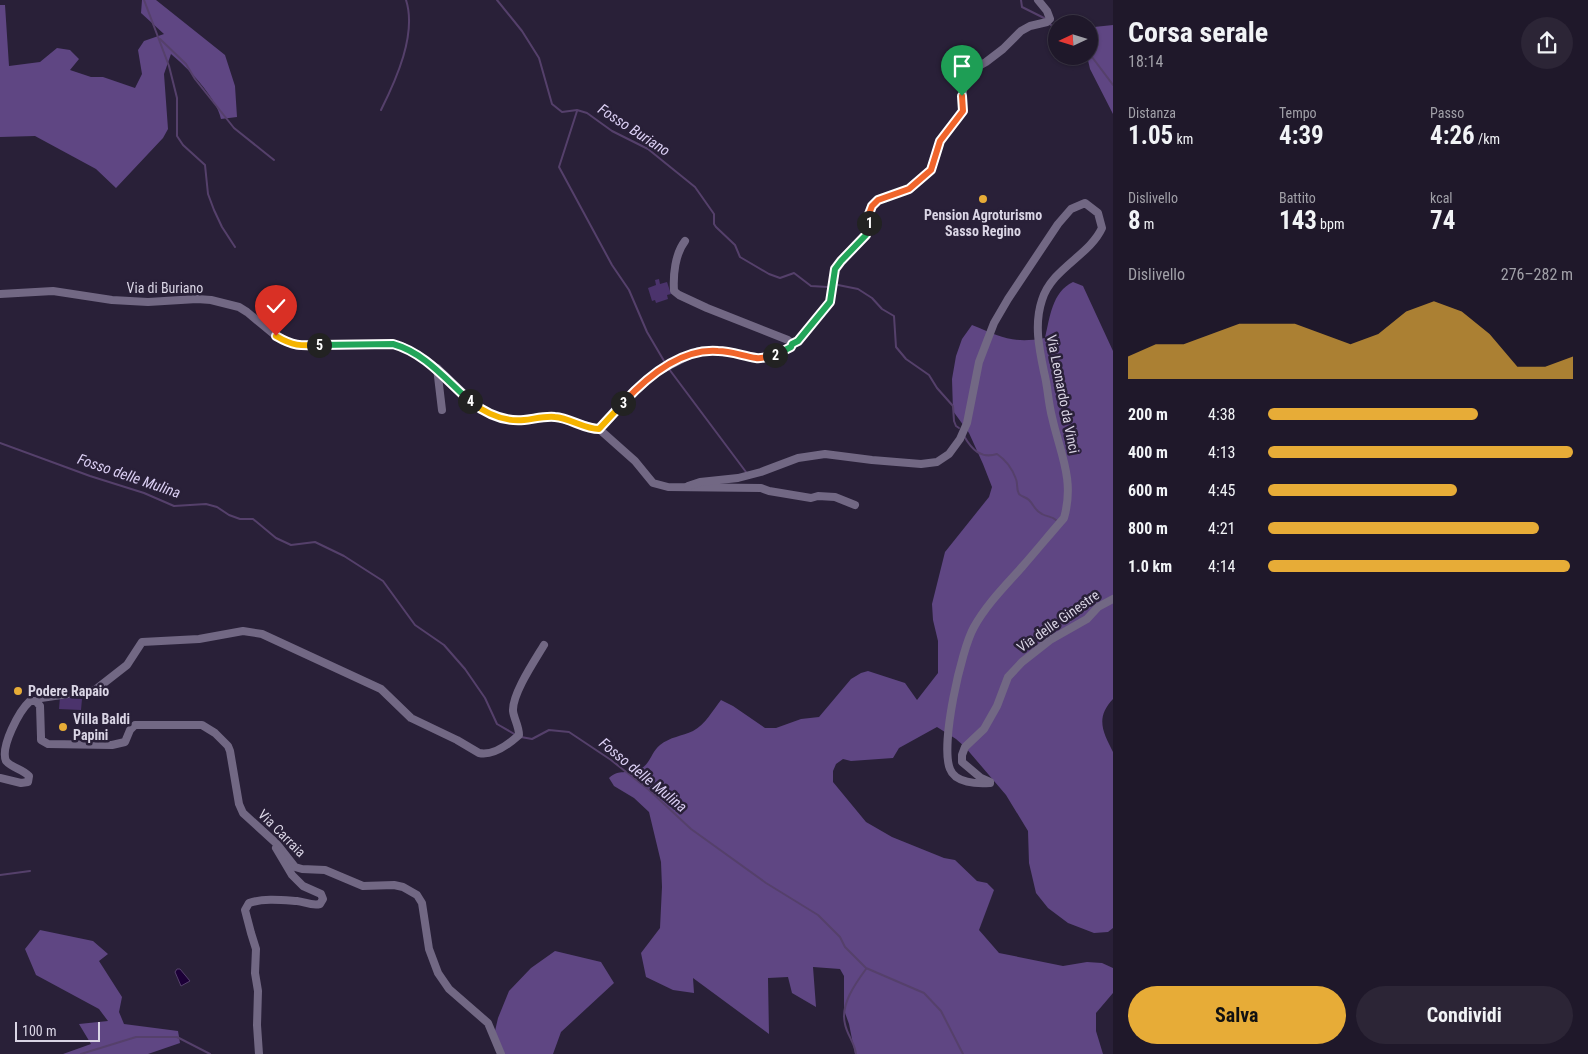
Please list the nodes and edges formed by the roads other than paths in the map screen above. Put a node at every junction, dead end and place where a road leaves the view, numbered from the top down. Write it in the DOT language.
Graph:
graph roads {
  1 [pos="1038,0"];
  2 [pos="685,241"];
  3 [pos="0,294"];
  4 [pos="792,344"];
  5 [pos="437,368"];
  6 [pos="442,410"];
  7 [pos="599,429"];
  8 [pos="688,486"];
  9 [pos="855,505"];
  10 [pos="1113,599"];
  11 [pos="544,645"];
  12 [pos="36,701"];
  13 [pos="0,778"];
  14 [pos="990,783"];
  15 [pos="264,833"];
  16 [pos="259,1054"];
  17 [pos="501,1054"];
  1 -- 4 [label="street"];
  2 -- 4 [label="street"];
  3 -- 5 [label="street, Via di Buriano"];
  4 -- 7 [label="street"];
  5 -- 6 [label="street"];
  5 -- 7 [label="street, Via di Buriano"];
  7 -- 8 [label="street, Via di Buriano"];
  8 -- 9 [label="street"];
  8 -- 14 [label="street, Via Leonardo da Vinci"];
  10 -- 14 [label="street, Via delle Ginestre"];
  11 -- 12 [label="street"];
  12 -- 13 [label="street"];
  12 -- 15 [label="street, Via Carraia"];
  15 -- 16 [label="street"];
  15 -- 17 [label="street, Via Carraia"];
}
